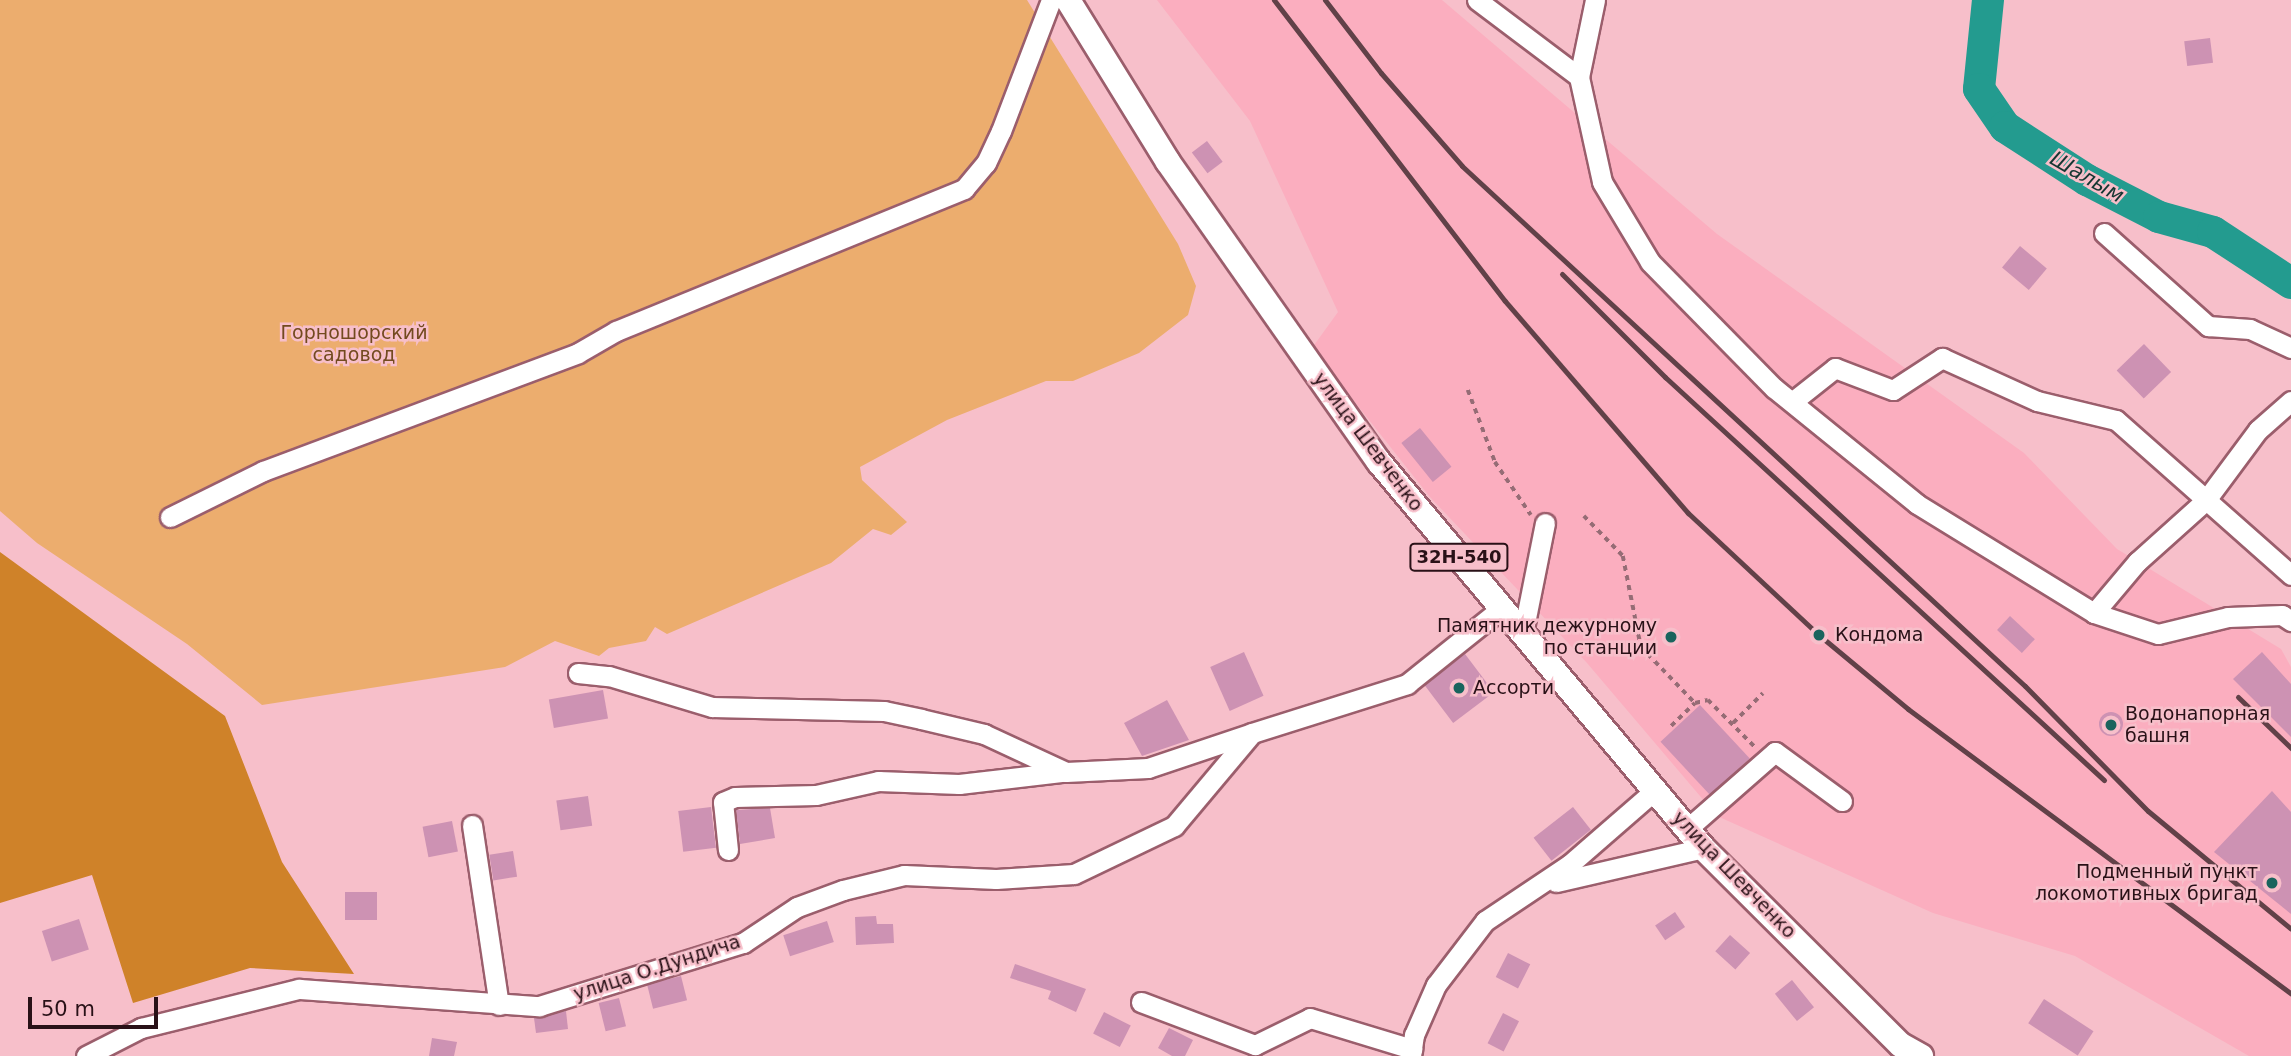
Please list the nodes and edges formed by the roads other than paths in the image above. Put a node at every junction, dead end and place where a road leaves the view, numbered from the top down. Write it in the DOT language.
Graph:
graph roads {
  1 [pos="1051,0"];
  2 [pos="1068,0"];
  3 [pos="1477,0"];
  4 [pos="1595,0"];
  5 [pos="1579,78"];
  6 [pos="2105,233"];
  7 [pos="2291,348"];
  8 [pos="2291,401"];
  9 [pos="1792,402"];
  10 [pos="2206,500"];
  11 [pos="170,517"];
  12 [pos="1544,526"];
  13 [pos="2291,575"];
  14 [pos="1502,608"];
  15 [pos="2094,613"];
  16 [pos="2291,621"];
  17 [pos="1522,632"];
  18 [pos="578,673"];
  19 [pos="1252,733"];
  20 [pos="1066,772"];
  21 [pos="1655,790"];
  22 [pos="1842,802"];
  23 [pos="472,825"];
  24 [pos="1687,828"];
  25 [pos="1703,848"];
  26 [pos="728,850"];
  27 [pos="1531,889"];
  28 [pos="1141,1002"];
  29 [pos="499,1004"];
  30 [pos="1412,1052"];
  31 [pos="1907,1052"];
  32 [pos="86,1056"];
  1 -- 11 [label="street"];
  2 -- 14 [label="main road, улица Шевченко / 32Н-540"];
  3 -- 5 [label="street"];
  4 -- 5 [label="street"];
  5 -- 9 [label="street"];
  6 -- 7 [label="street"];
  8 -- 10 [label="street"];
  9 -- 10 [label="street"];
  9 -- 15 [label="street"];
  10 -- 13 [label="street"];
  10 -- 15 [label="street"];
  12 -- 17 [label="street"];
  14 -- 17 [label="main road, улица Шевченко / 32Н-540"];
  14 -- 19 [label="street"];
  15 -- 16 [label="street"];
  17 -- 21 [label="main road, улица Шевченко / 32Н-540"];
  18 -- 20 [label="street"];
  19 -- 20 [label="street"];
  19 -- 29 [label="street, улица О.Дундича"];
  20 -- 26 [label="street"];
  21 -- 24 [label="main road, улица Шевченко / 32Н-540"];
  21 -- 27 [label="street"];
  22 -- 24 [label="street"];
  23 -- 29 [label="street"];
  24 -- 25 [label="main road, улица Шевченко / 32Н-540"];
  25 -- 27 [label="street"];
  25 -- 31 [label="main road, улица Шевченко / 32Н-540"];
  27 -- 30 [label="street"];
  28 -- 30 [label="street"];
  29 -- 32 [label="street, улица О.Дундича"];
}
